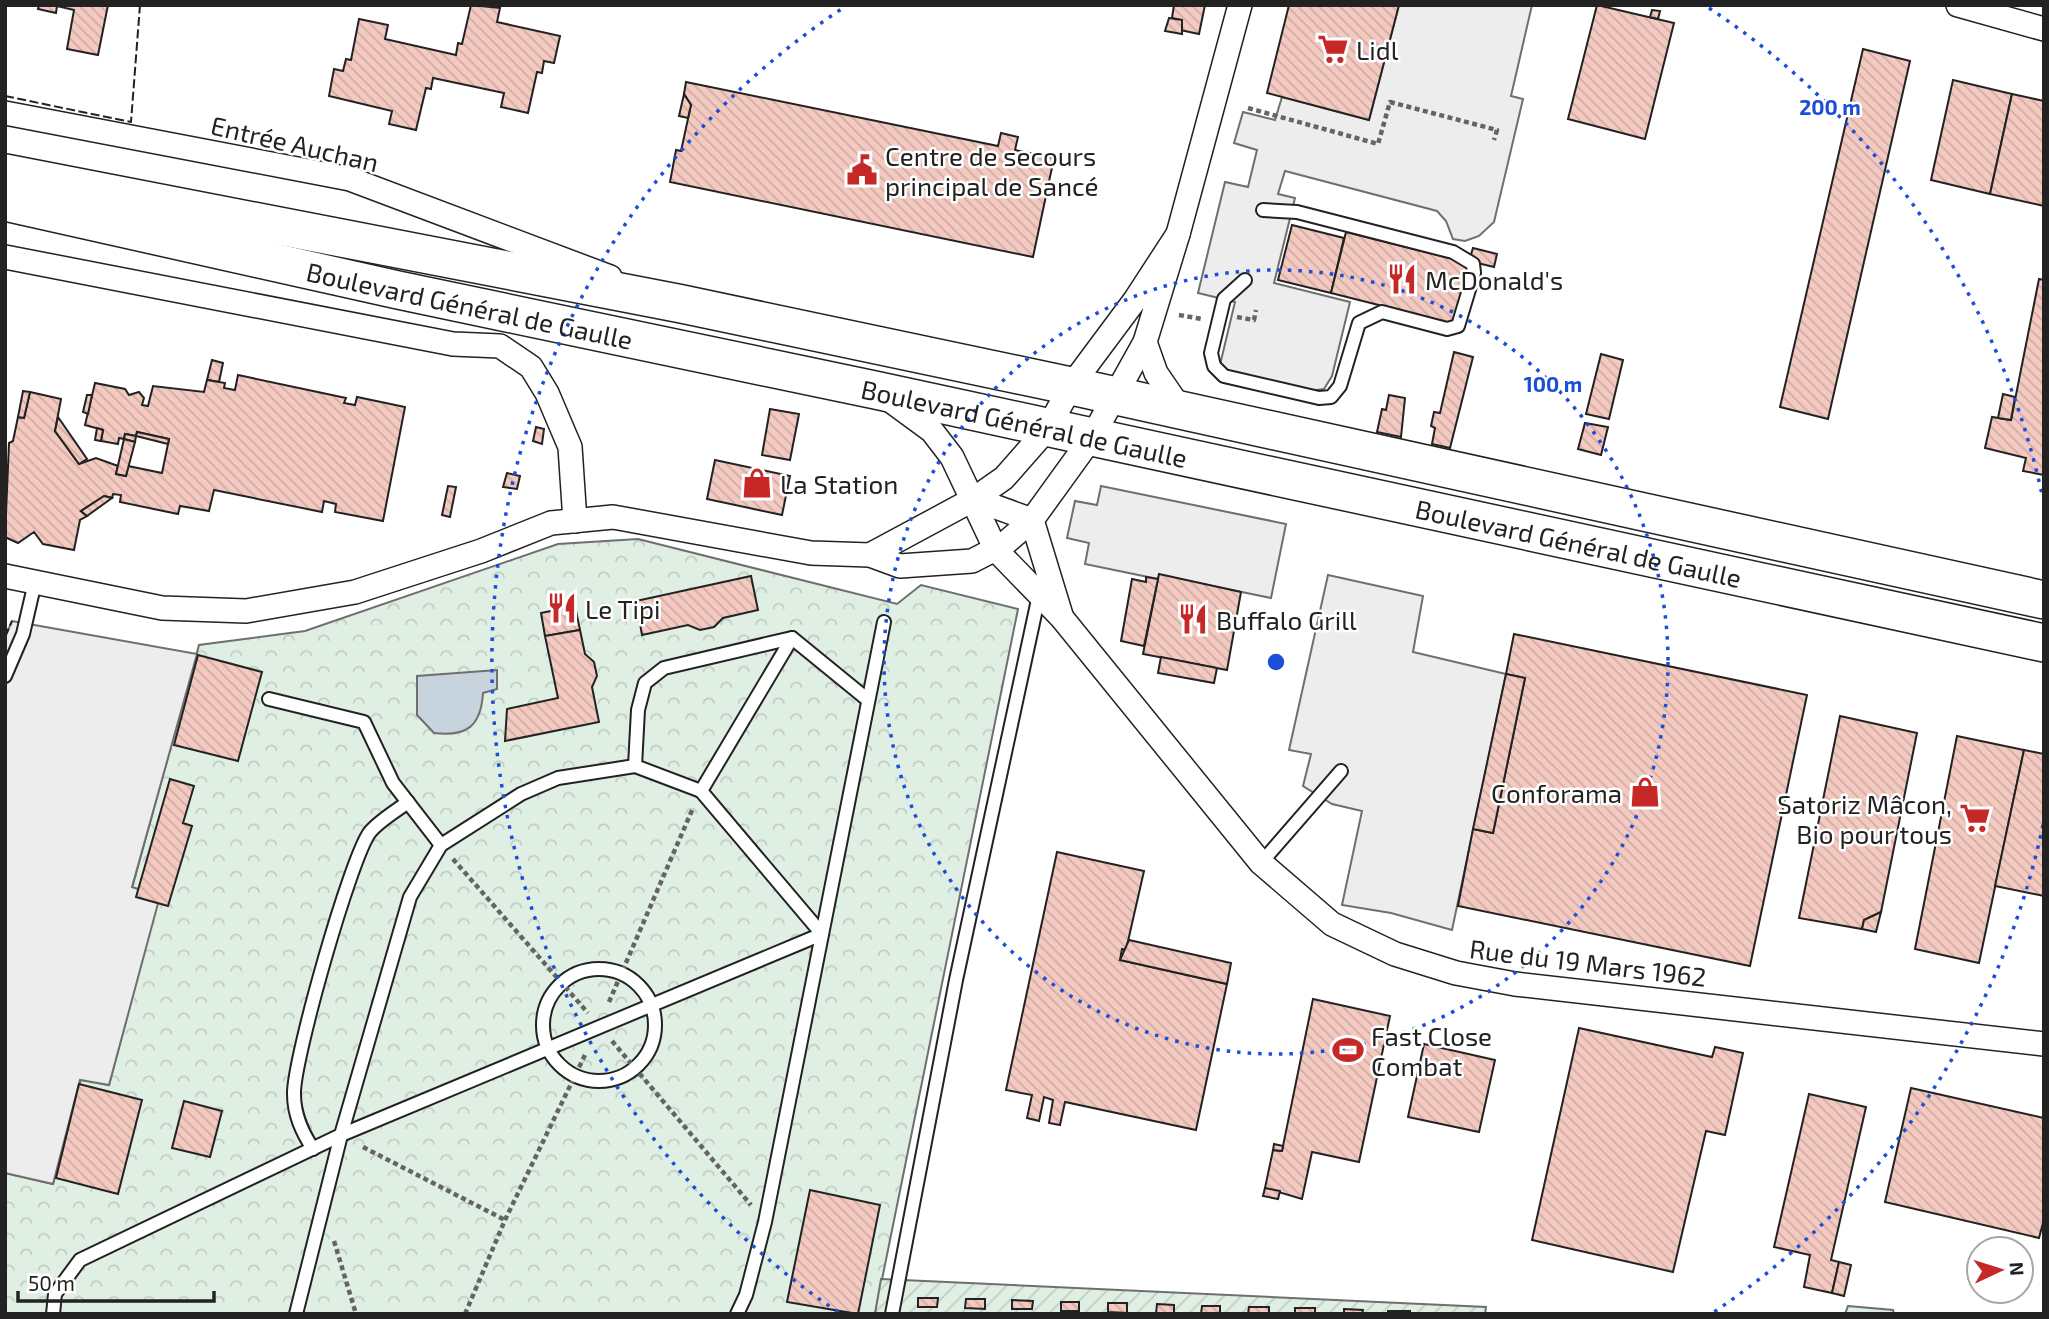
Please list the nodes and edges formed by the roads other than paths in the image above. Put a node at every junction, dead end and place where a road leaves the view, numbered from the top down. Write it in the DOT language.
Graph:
graph roads {
  1 [pos="1240,5"];
  2 [pos="1958,5"];
  3 [pos="2044,29"];
  4 [pos="5,113"];
  5 [pos="5,173"];
  6 [pos="5,202"];
  7 [pos="1263,210"];
  8 [pos="1178,234"];
  9 [pos="5,257"];
  10 [pos="1245,280"];
  11 [pos="682,304"];
  12 [pos="1145,342"];
  13 [pos="1071,386"];
  14 [pos="874,390"];
  15 [pos="1115,396"];
  16 [pos="1184,413"];
  17 [pos="1048,428"];
  18 [pos="1092,437"];
  19 [pos="974,499"];
  20 [pos="1032,520"];
  21 [pos="575,521"];
  22 [pos="996,550"];
  23 [pos="870,555"];
  24 [pos="5,576"];
  25 [pos="35,582"];
  26 [pos="1039,595"];
  27 [pos="2044,600"];
  28 [pos="1062,618"];
  29 [pos="884,622"];
  30 [pos="792,638"];
  31 [pos="2044,643"];
  32 [pos="5,676"];
  33 [pos="269,699"];
  34 [pos="868,700"];
  35 [pos="635,766"];
  36 [pos="1341,771"];
  37 [pos="701,791"];
  38 [pos="408,802"];
  39 [pos="441,845"];
  40 [pos="1261,863"];
  41 [pos="822,933"];
  42 [pos="652,1004"];
  43 [pos="2044,1044"];
  44 [pos="547,1048"];
  45 [pos="341,1135"];
  46 [pos="313,1149"];
  47 [pos="53,1314"];
  48 [pos="296,1314"];
  49 [pos="737,1314"];
  50 [pos="891,1314"];
  1 -- 8 [label="street"];
  2 -- 3 [label="street"];
  4 -- 11 [label="street, Entrée Auchan"];
  5 -- 11 [label="main road, Boulevard Général de Gaulle"];
  6 -- 14 [label="main road, Boulevard Général de Gaulle"];
  7 -- 10 [label="lane"];
  8 -- 12 [label="street"];
  8 -- 13 [label="street"];
  9 -- 21 [label="street"];
  11 -- 13 [label="main road, Boulevard Général de Gaulle"];
  12 -- 15 [label="street"];
  12 -- 16 [label="street"];
  13 -- 15 [label="main road, Boulevard Général de Gaulle"];
  13 -- 17 [label="street"];
  14 -- 17 [label="main road, Boulevard Général de Gaulle"];
  14 -- 19 [label="street, Rue du 19 Mars 1962"];
  15 -- 16 [label="main road, Boulevard Général de Gaulle"];
  15 -- 18 [label="street"];
  16 -- 27 [label="main road, Boulevard Général de Gaulle"];
  17 -- 18 [label="main road, Boulevard Général de Gaulle"];
  17 -- 19 [label="street"];
  18 -- 20 [label="street"];
  18 -- 31 [label="main road, Boulevard Général de Gaulle"];
  19 -- 20 [label="street"];
  19 -- 22 [label="street, Rue du 19 Mars 1962"];
  19 -- 23 [label="street"];
  20 -- 22 [label="street"];
  20 -- 28 [label="street, Rue du 19 Mars 1962"];
  21 -- 23 [label="street"];
  21 -- 25 [label="street"];
  22 -- 23 [label="street"];
  22 -- 26 [label="street, Rue du 19 Mars 1962"];
  24 -- 25 [label="street"];
  25 -- 32 [label="lane"];
  26 -- 28 [label="street, Rue du 19 Mars 1962"];
  26 -- 50 [label="lane"];
  28 -- 40 [label="street, Rue du 19 Mars 1962"];
  29 -- 34 [label="lane"];
  30 -- 34 [label="lane"];
  30 -- 35 [label="lane"];
  30 -- 37 [label="lane"];
  33 -- 38 [label="lane"];
  34 -- 41 [label="lane"];
  35 -- 37 [label="lane"];
  35 -- 39 [label="lane"];
  36 -- 40 [label="lane"];
  37 -- 41 [label="lane"];
  38 -- 39 [label="lane"];
  38 -- 46 [label="lane"];
  39 -- 45 [label="lane"];
  40 -- 43 [label="street, Rue du 19 Mars 1962"];
  41 -- 42 [label="lane"];
  41 -- 49 [label="lane"];
  42 -- 44 [label="lane"];
  42 -- 44 [label="lane"];
  42 -- 44 [label="lane"];
  44 -- 45 [label="lane"];
  45 -- 46 [label="lane"];
  45 -- 48 [label="lane"];
  46 -- 47 [label="lane"];
}
